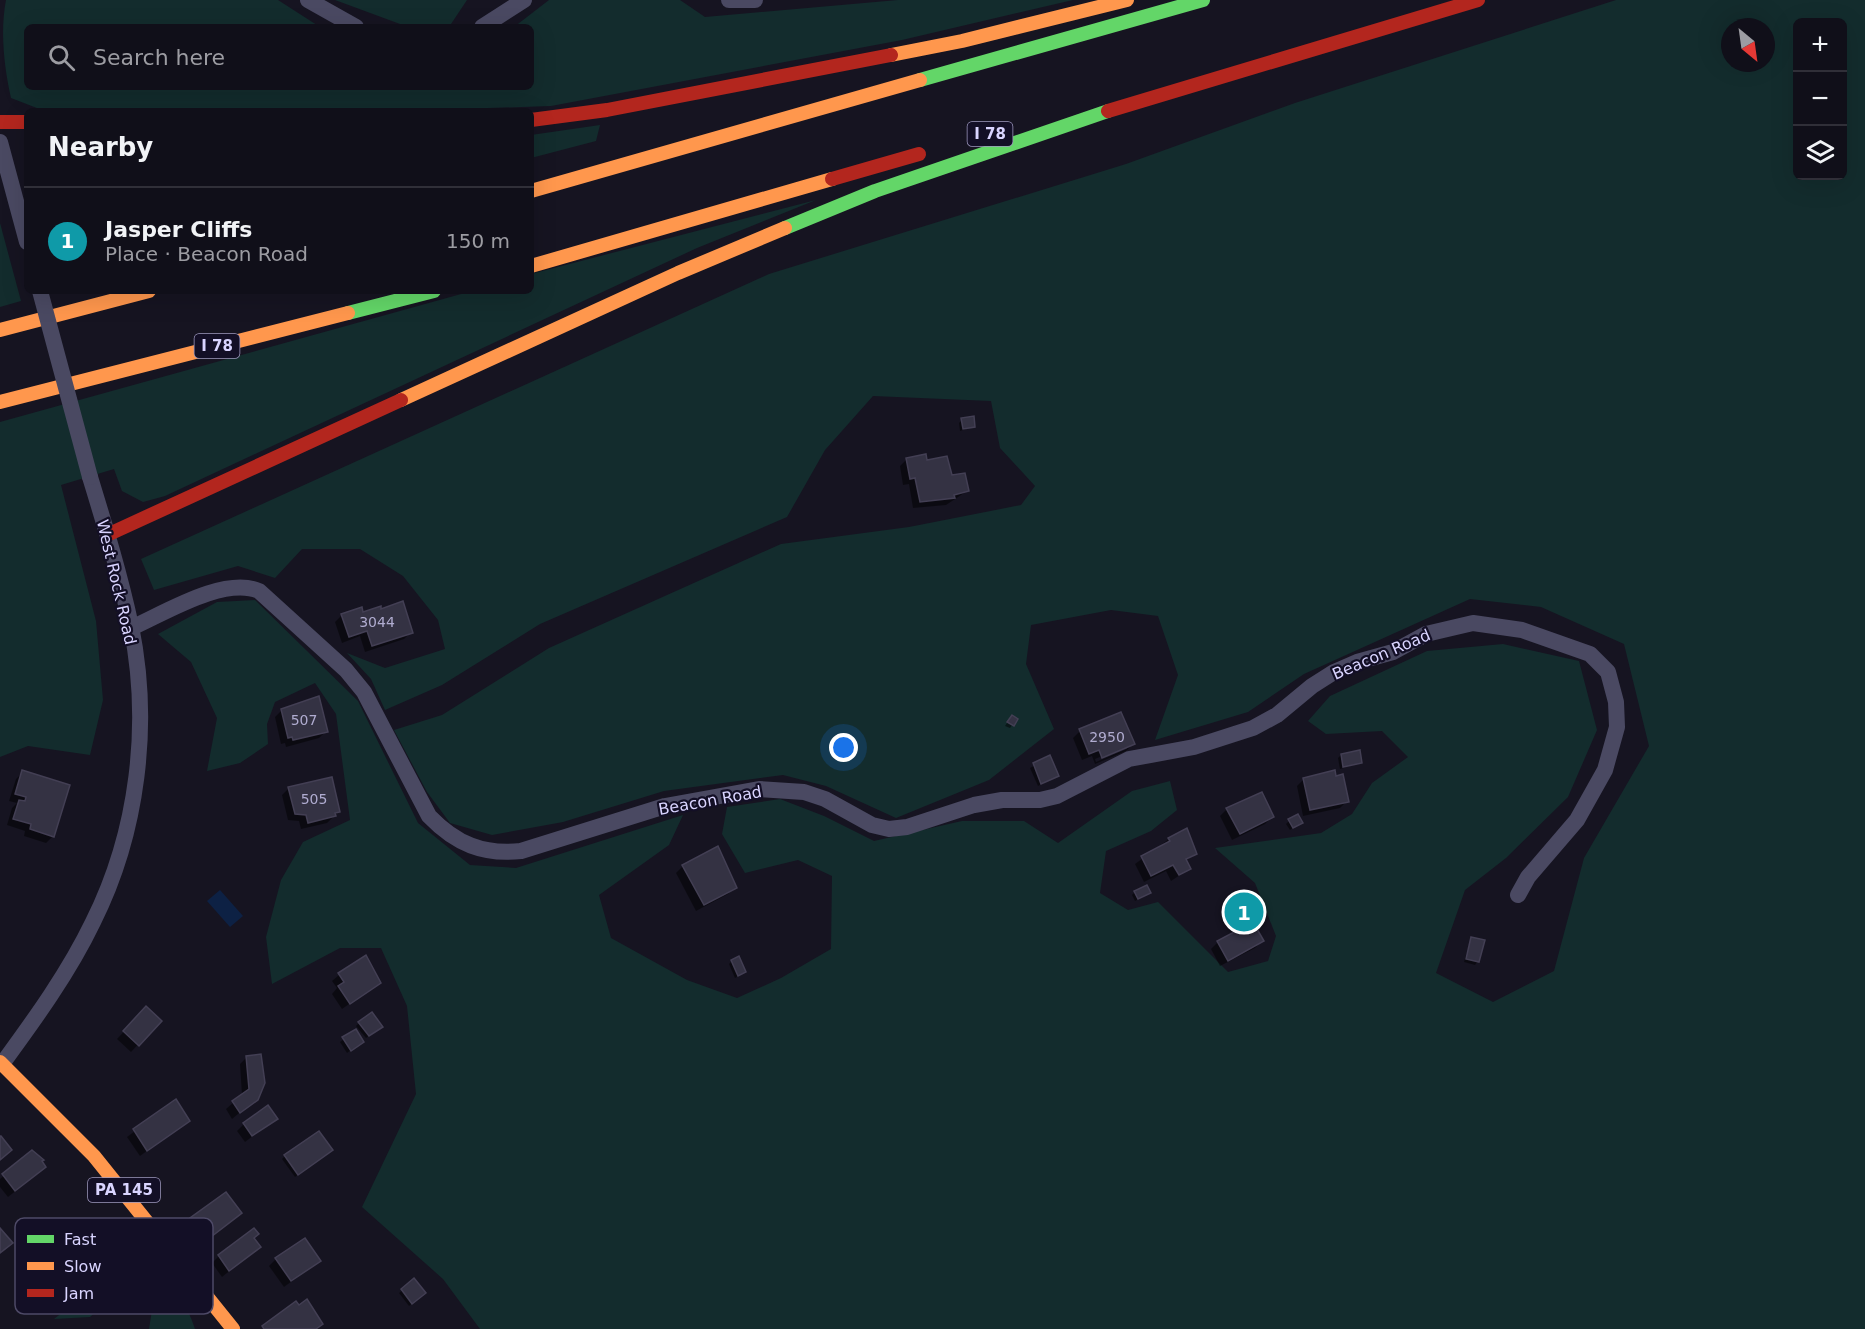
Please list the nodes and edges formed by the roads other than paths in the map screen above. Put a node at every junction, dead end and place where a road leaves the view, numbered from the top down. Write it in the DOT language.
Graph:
graph roads {
  1 [pos="308,0"];
  2 [pos="524,0"];
  3 [pos="729,0"];
  4 [pos="754,0"];
  5 [pos="1127,0"];
  6 [pos="1203,0"];
  7 [pos="1449,0"];
  8 [pos="1478,0"];
  9 [pos="351,24"];
  10 [pos="487,24"];
  11 [pos="1047,117"];
  12 [pos="534,120"];
  13 [pos="0,122"];
  14 [pos="24,122"];
  15 [pos="0,142"];
  16 [pos="933,150"];
  17 [pos="534,190"];
  18 [pos="24,231"];
  19 [pos="534,265"];
  20 [pos="41,294"];
  21 [pos="138,294"];
  22 [pos="422,294"];
  23 [pos="0,330"];
  24 [pos="0,402"];
  25 [pos="107,535"];
  26 [pos="131,628"];
  27 [pos="1518,895"];
  28 [pos="1,1063"];
  29 [pos="146,1218"];
  30 [pos="213,1304"];
  31 [pos="233,1329"];
  1 -- 9 [label="street"];
  2 -- 10 [label="street"];
  3 -- 4 [label="street"];
  5 -- 12 [label="main road"];
  6 -- 17 [label="main road"];
  7 -- 11 [label="main road"];
  8 -- 25 [label="main road"];
  13 -- 14 [label="main road"];
  15 -- 18 [label="street"];
  16 -- 19 [label="main road"];
  20 -- 25 [label="street, West Rock Road, bridge"];
  21 -- 23 [label="main road"];
  22 -- 24 [label="main road, I 78"];
  25 -- 26 [label="street, West Rock Road"];
  26 -- 27 [label="street, Beacon Road"];
  26 -- 28 [label="street, West Rock Road"];
  28 -- 29 [label="main road, PA 145"];
  30 -- 31 [label="main road, PA 145"];
}
